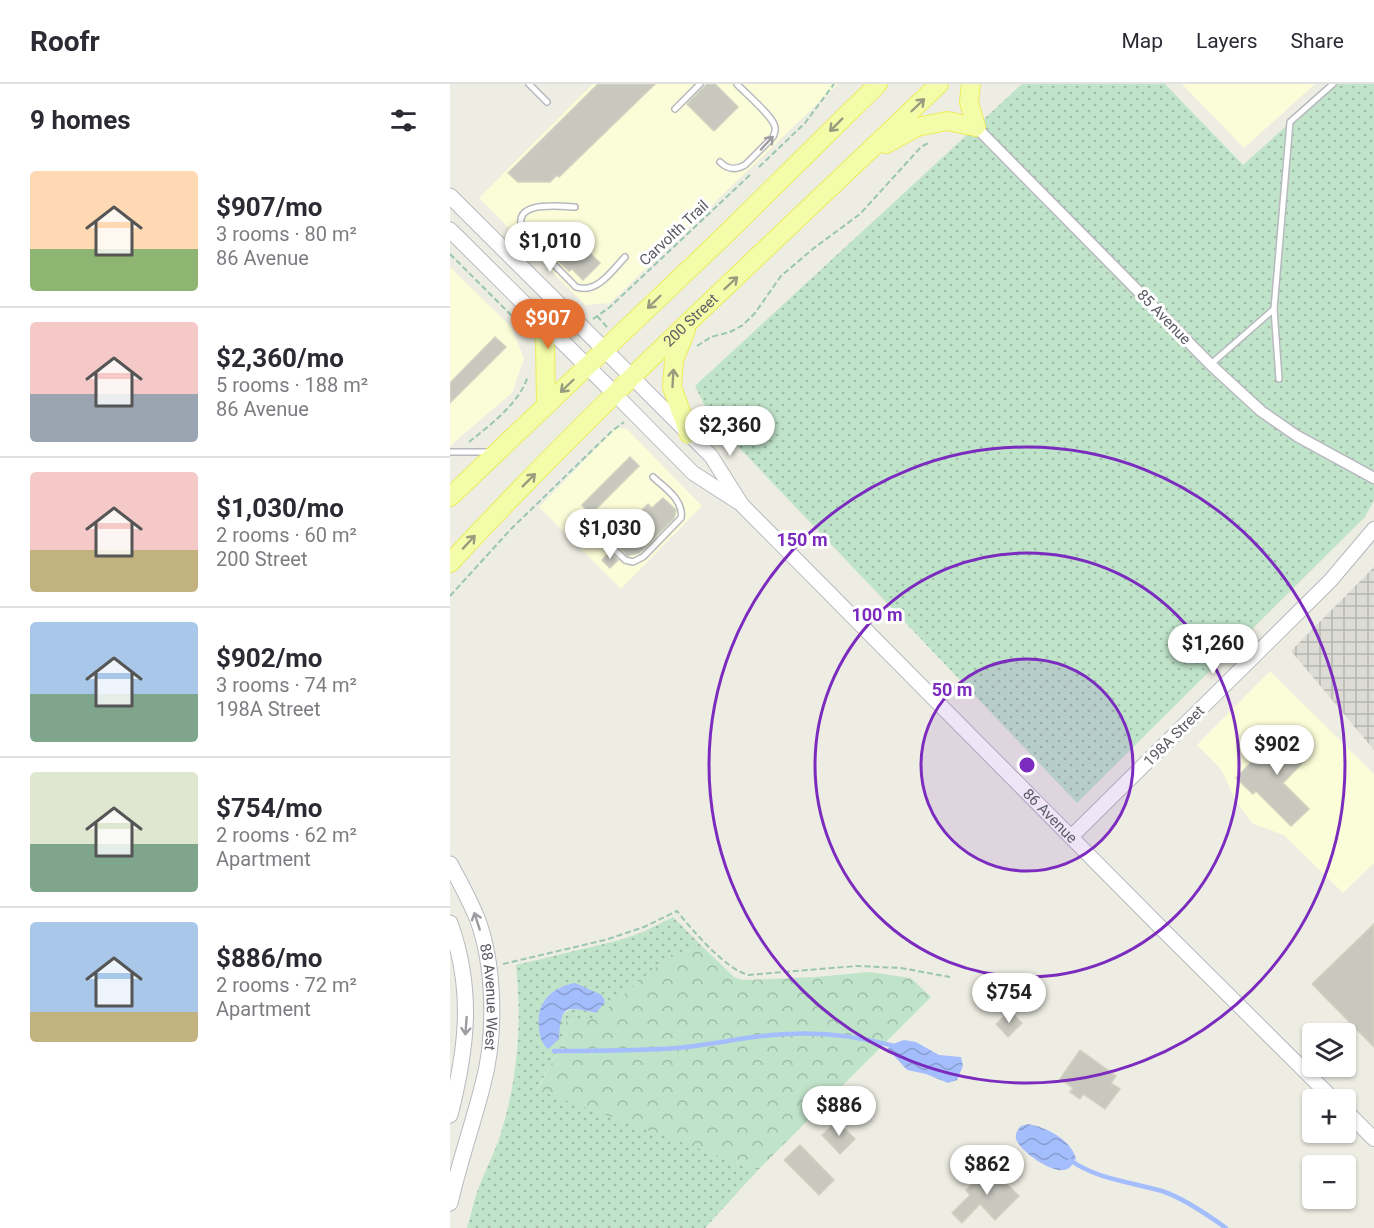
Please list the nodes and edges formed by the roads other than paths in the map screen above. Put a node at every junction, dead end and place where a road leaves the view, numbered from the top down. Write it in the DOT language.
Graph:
graph roads {
  1 [pos="529,84"];
  2 [pos="700,84"];
  3 [pos="737,84"];
  4 [pos="878,84"];
  5 [pos="939,84"];
  6 [pos="971,84"];
  7 [pos="1333,84"];
  8 [pos="547,102"];
  9 [pos="675,109"];
  10 [pos="976,126"];
  11 [pos="868,153"];
  12 [pos="720,162"];
  13 [pos="450,196"];
  14 [pos="575,207"];
  15 [pos="452,236"];
  16 [pos="625,258"];
  17 [pos="1274,309"];
  18 [pos="527,318"];
  19 [pos="689,323"];
  20 [pos="611,344"];
  21 [pos="1210,365"];
  22 [pos="587,366"];
  23 [pos="633,378"];
  24 [pos="1279,379"];
  25 [pos="616,395"];
  26 [pos="546,405"];
  27 [pos="688,434"];
  28 [pos="498,451"];
  29 [pos="452,453"];
  30 [pos="653,477"];
  31 [pos="1374,478"];
  32 [pos="450,497"];
  33 [pos="742,505"];
  34 [pos="1374,529"];
  35 [pos="597,533"];
  36 [pos="450,562"];
  37 [pos="1071,837"];
  38 [pos="450,864"];
  39 [pos="450,923"];
  40 [pos="1323,1089"];
  41 [pos="450,1115"];
  42 [pos="1356,1121"];
  43 [pos="1374,1139"];
  44 [pos="450,1203"];
  1 -- 8 [label="lane"];
  2 -- 9 [label="lane"];
  12 -- 3 [label="lane, one-way"];
  4 -- 20 [label="main road, one-way"];
  11 -- 5 [label="main road, 200 Street, one-way"];
  6 -- 10 [label="main road"];
  7 -- 17 [label="lane"];
  10 -- 11 [label="main road"];
  10 -- 21 [label="street, 85 Avenue"];
  19 -- 11 [label="main road, 200 Street, one-way"];
  13 -- 20 [label="main road, 86 Avenue"];
  14 -- 16 [label="lane"];
  15 -- 18 [label="main road, 86 Avenue"];
  17 -- 21 [label="lane"];
  17 -- 24 [label="lane"];
  18 -- 22 [label="main road, 86 Avenue"];
  18 -- 26 [label="main road"];
  19 -- 23 [label="main road, 200 Street"];
  27 -- 19 [label="main road, one-way"];
  20 -- 22 [label="main road"];
  20 -- 23 [label="main road, 86 Avenue"];
  21 -- 31 [label="street, 85 Avenue"];
  22 -- 25 [label="main road, 86 Avenue"];
  22 -- 26 [label="main road, one-way"];
  23 -- 25 [label="main road, 200 Street"];
  23 -- 27 [label="street, 86 Avenue"];
  25 -- 33 [label="street, 86 Avenue"];
  36 -- 25 [label="main road, 200 Street, one-way"];
  26 -- 28 [label="main road"];
  27 -- 33 [label="street, 86 Avenue"];
  28 -- 29 [label="lane"];
  28 -- 32 [label="main road"];
  30 -- 35 [label="lane"];
  33 -- 37 [label="street, 86 Avenue"];
  34 -- 37 [label="street, 198A Street"];
  37 -- 40 [label="street, 86 Avenue"];
  44 -- 38 [label="main road, 88 Avenue West, one-way"];
  39 -- 41 [label="main road, 88 Avenue West, one-way"];
  42 -- 43 [label="street"];
}
